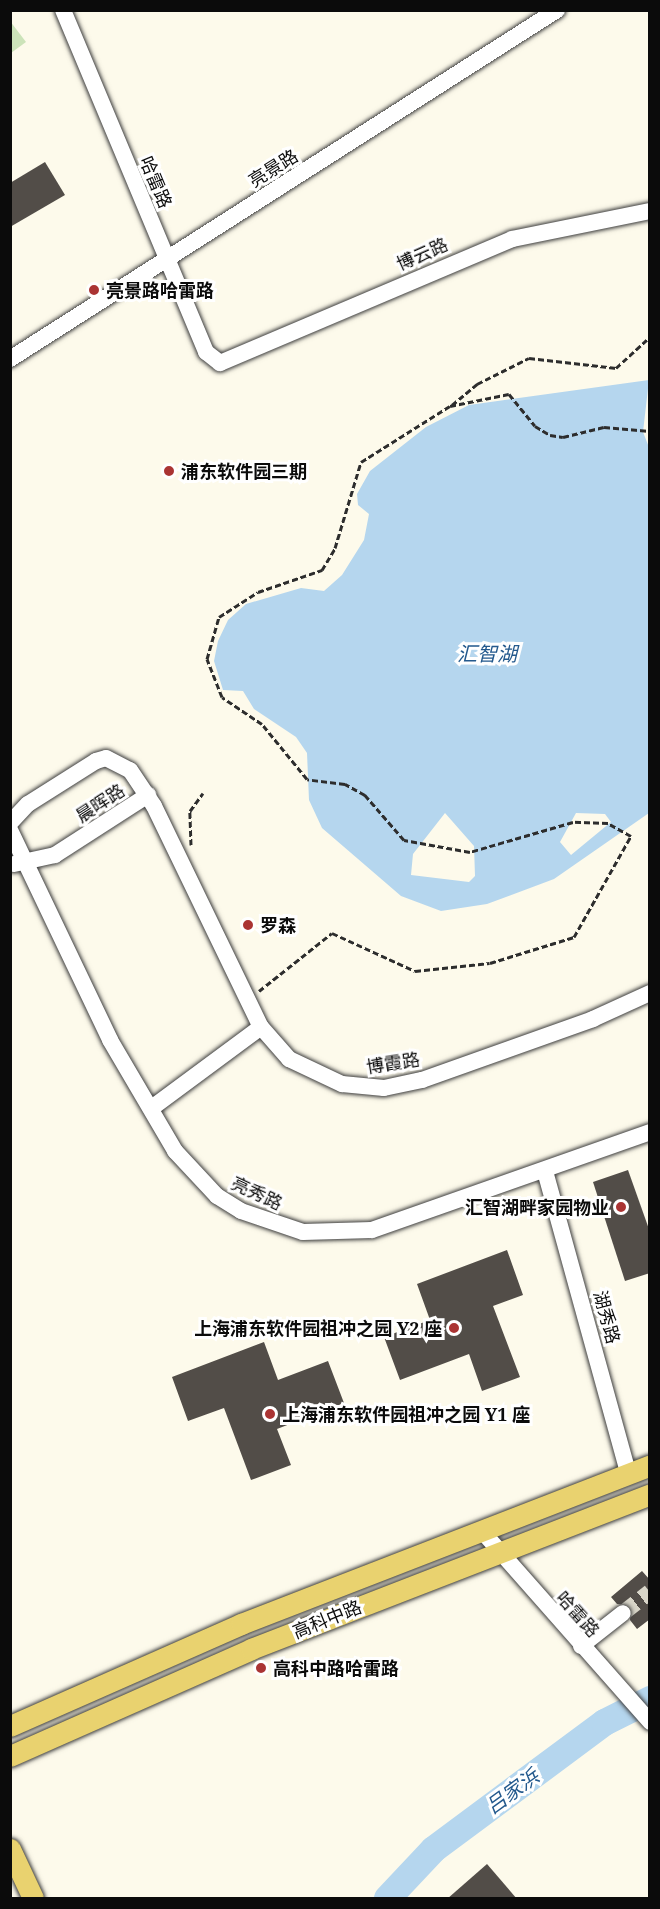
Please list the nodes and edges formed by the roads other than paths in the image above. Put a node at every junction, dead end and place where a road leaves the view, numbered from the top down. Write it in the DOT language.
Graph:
graph roads {
  1 [pos="63,10"];
  2 [pos="558,10"];
  3 [pos="650,211"];
  4 [pos="167,259"];
  5 [pos="10,359"];
  6 [pos="220,363"];
  7 [pos="148,795"];
  8 [pos="10,823"];
  9 [pos="10,830"];
  10 [pos="17,864"];
  11 [pos="650,993"];
  12 [pos="261,1027"];
  13 [pos="153,1107"];
  14 [pos="650,1132"];
  15 [pos="544,1171"];
  16 [pos="650,1465"];
  17 [pos="628,1473"];
  18 [pos="650,1494"];
  19 [pos="481,1530"];
  20 [pos="497,1552"];
  21 [pos="623,1613"];
  22 [pos="581,1646"];
  23 [pos="650,1722"];
  24 [pos="10,1726"];
  25 [pos="10,1756"];
  26 [pos="10,1849"];
  27 [pos="33,1899"];
  1 -- 4 [label="street, 哈雷路"];
  2 -- 4 [label="street, 亮景路"];
  3 -- 6 [label="street, 博云路"];
  4 -- 5 [label="street, 亮景路"];
  4 -- 6 [label="street, 哈雷路"];
  7 -- 8 [label="street, 晨晖路"];
  7 -- 10 [label="street, 晨晖路"];
  7 -- 12 [label="street, 博霞路"];
  9 -- 10 [label="street"];
  10 -- 13 [label="street, 亮秀路"];
  11 -- 12 [label="street, 博霞路"];
  12 -- 13 [label="street"];
  13 -- 15 [label="street, 亮秀路"];
  14 -- 15 [label="street, 亮秀路"];
  15 -- 17 [label="street, 湖秀路"];
  16 -- 17 [label="main road, 高科中路"];
  17 -- 19 [label="main road, 高科中路"];
  18 -- 20 [label="main road, 高科中路"];
  19 -- 20 [label="street, 哈雷路"];
  19 -- 24 [label="main road, 高科中路"];
  20 -- 22 [label="street, 哈雷路"];
  20 -- 25 [label="main road, 高科中路"];
  21 -- 22 [label="street"];
  22 -- 23 [label="street, 哈雷路"];
  26 -- 27 [label="main road"];
}
